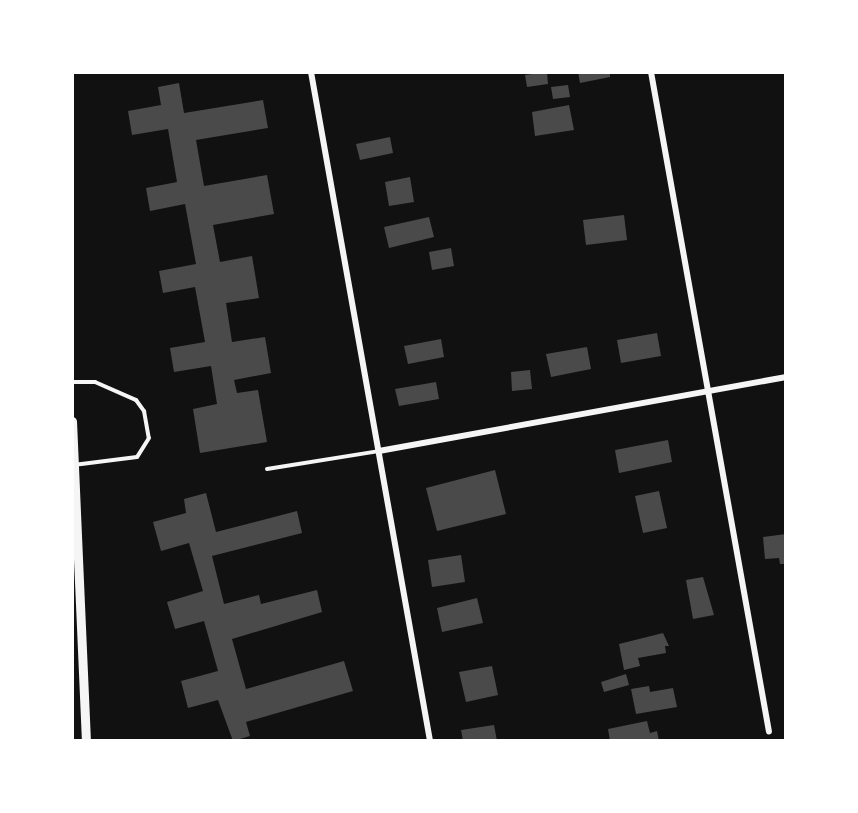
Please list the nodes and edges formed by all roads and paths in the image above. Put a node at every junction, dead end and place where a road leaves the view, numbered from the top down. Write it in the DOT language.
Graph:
graph roads {
  1 [pos="311,72"];
  2 [pos="651,72"];
  3 [pos="786,377"];
  4 [pos="72,382"];
  5 [pos="709,389"];
  6 [pos="72,422"];
  7 [pos="379,451"];
  8 [pos="74,466"];
  9 [pos="267,469"];
  10 [pos="769,732"];
  11 [pos="86,741"];
  12 [pos="430,741"];
  1 -- 7 [label="street"];
  2 -- 5 [label="street"];
  3 -- 5 [label="street"];
  4 -- 8 [label="lane"];
  5 -- 7 [label="street"];
  5 -- 10 [label="street"];
  6 -- 8 [label="street"];
  7 -- 9 [label="lane"];
  7 -- 12 [label="street"];
  8 -- 11 [label="street"];
}
